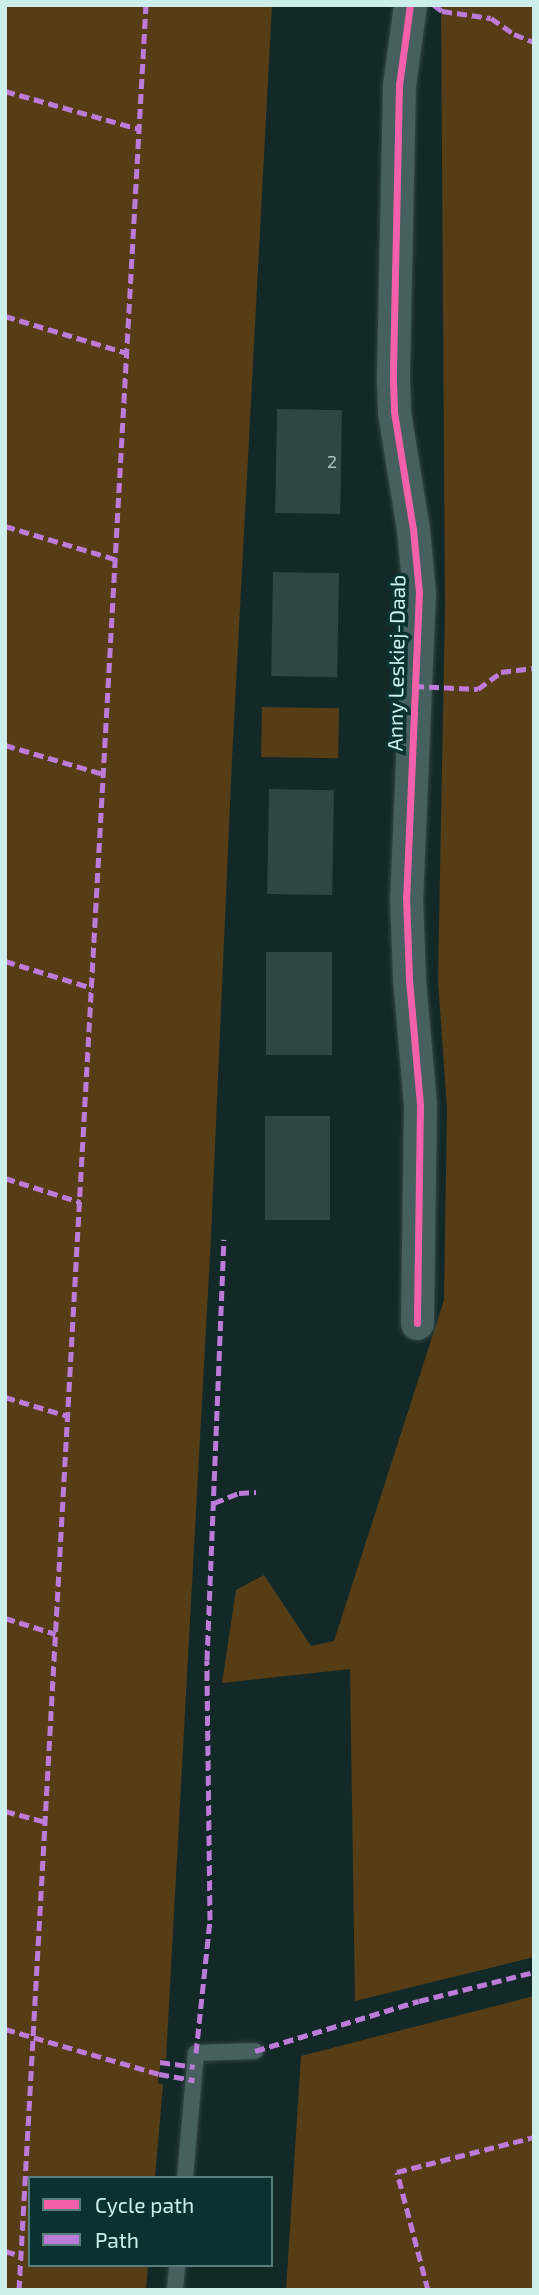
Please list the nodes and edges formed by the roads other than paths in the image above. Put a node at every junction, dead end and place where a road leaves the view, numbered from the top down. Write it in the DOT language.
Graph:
graph roads {
  1 [pos="410,5"];
  2 [pos="417,1323"];
  3 [pos="256,2051"];
  4 [pos="185,2176"];
  5 [pos="177,2267"];
  6 [pos="175,2290"];
  1 -- 2 [label="street, Anny Leskiej-Daab"];
  3 -- 4 [label="lane"];
  5 -- 6 [label="lane"];
}
